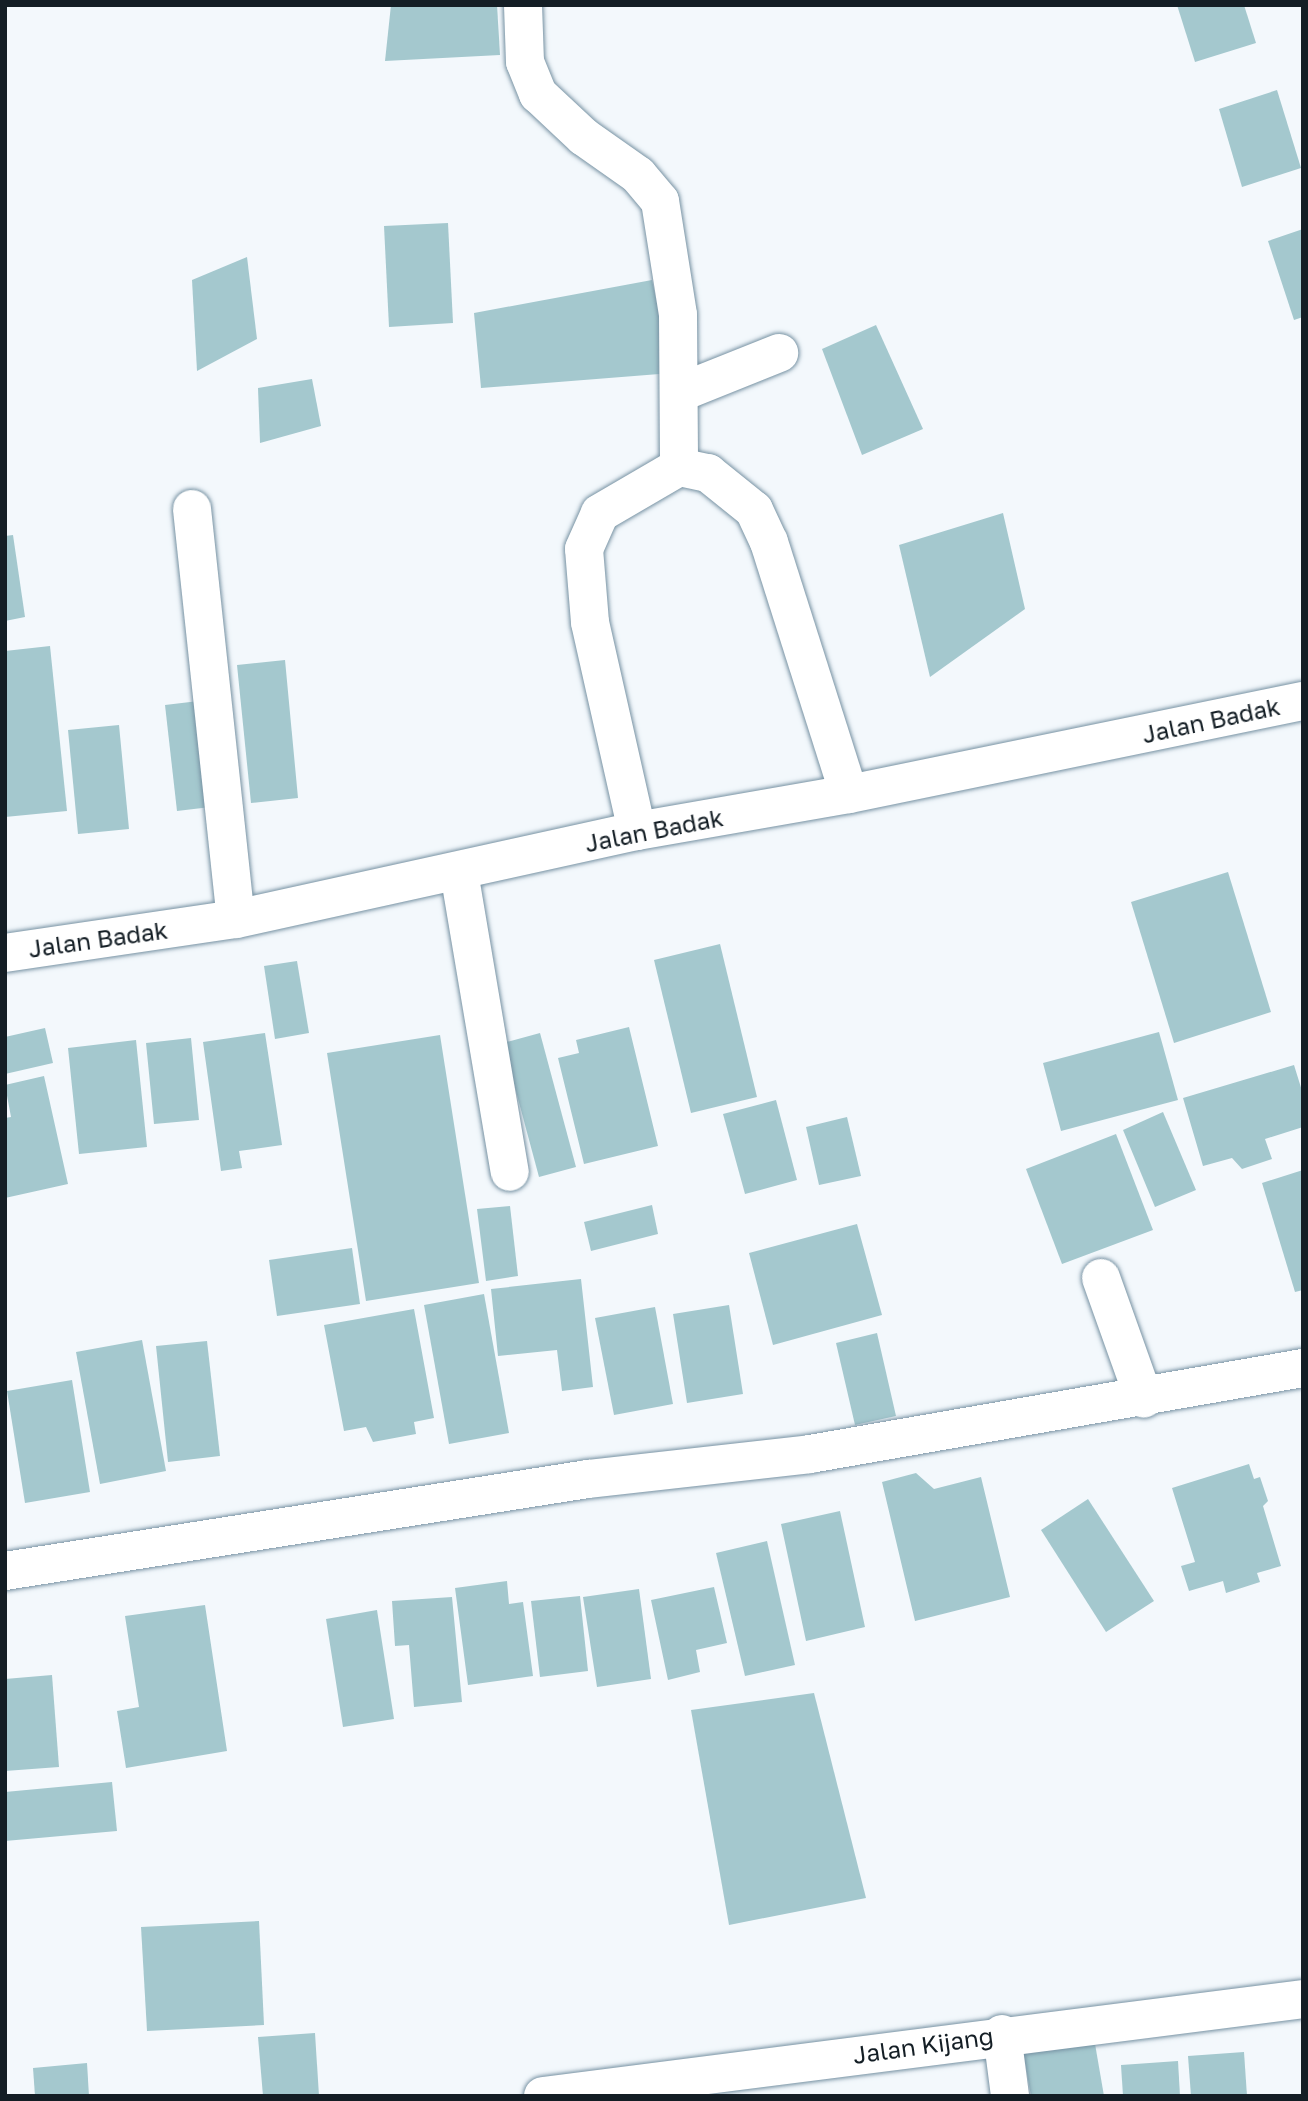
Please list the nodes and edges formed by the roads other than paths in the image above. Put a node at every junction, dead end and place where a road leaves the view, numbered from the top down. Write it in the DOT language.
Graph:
graph roads {
  1 [pos="523,5"];
  2 [pos="779,353"];
  3 [pos="680,393"];
  4 [pos="678,467"];
  5 [pos="192,509"];
  6 [pos="1303,701"];
  7 [pos="849,794"];
  8 [pos="637,831"];
  9 [pos="459,872"];
  10 [pos="236,919"];
  11 [pos="5,953"];
  12 [pos="510,1172"];
  13 [pos="1101,1278"];
  14 [pos="1303,1368"];
  15 [pos="1144,1399"];
  16 [pos="5,1571"];
  17 [pos="1303,1999"];
  18 [pos="1002,2034"];
  19 [pos="662,2088"];
  20 [pos="543,2096"];
  21 [pos="1010,2096"];
  1 -- 3 [label="street"];
  2 -- 3 [label="street"];
  3 -- 4 [label="street"];
  4 -- 7 [label="street"];
  4 -- 8 [label="street"];
  5 -- 10 [label="street"];
  6 -- 7 [label="street, Jalan Badak"];
  7 -- 8 [label="street, Jalan Badak"];
  8 -- 9 [label="street, Jalan Badak"];
  9 -- 10 [label="street, Jalan Badak"];
  9 -- 12 [label="street"];
  10 -- 11 [label="street, Jalan Badak"];
  13 -- 15 [label="street"];
  14 -- 15 [label="street"];
  15 -- 16 [label="street"];
  17 -- 18 [label="street, Jalan Kijang"];
  18 -- 19 [label="street, Jalan Kijang"];
  18 -- 21 [label="street"];
  19 -- 20 [label="street, Jalan Kijang"];
}
